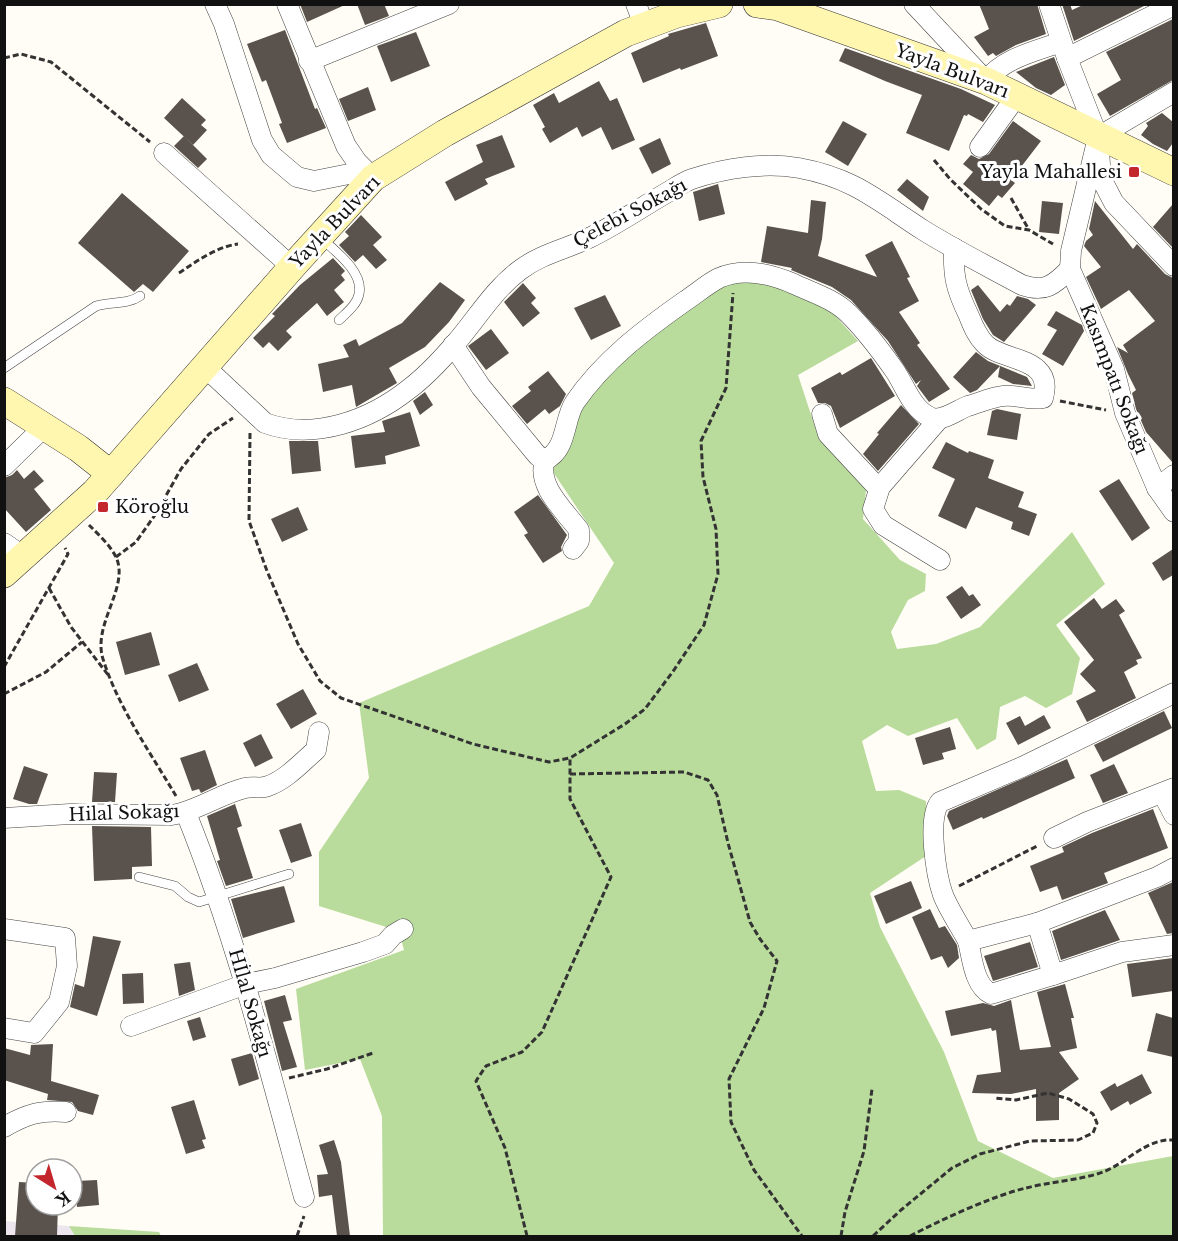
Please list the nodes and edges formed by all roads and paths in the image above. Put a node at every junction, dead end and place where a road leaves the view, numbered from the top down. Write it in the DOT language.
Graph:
graph roads {
  1 [pos="215,4"];
  2 [pos="287,4"];
  3 [pos="449,4"];
  4 [pos="719,4"];
  5 [pos="757,4"];
  6 [pos="914,4"];
  7 [pos="1049,4"];
  8 [pos="1173,5"];
  9 [pos="640,15"];
  10 [pos="1064,50"];
  11 [pos="4,58"];
  12 [pos="309,61"];
  13 [pos="986,81"];
  14 [pos="1173,92"];
  15 [pos="1016,97"];
  16 [pos="1098,136"];
  17 [pos="980,147"];
  18 [pos="164,153"];
  19 [pos="934,160"];
  20 [pos="1173,172"];
  21 [pos="373,178"];
  22 [pos="1011,198"];
  23 [pos="1029,230"];
  24 [pos="319,237"];
  25 [pos="954,248"];
  26 [pos="284,260"];
  27 [pos="1071,260"];
  28 [pos="1173,266"];
  29 [pos="179,273"];
  30 [pos="734,274"];
  31 [pos="140,296"];
  32 [pos="339,320"];
  33 [pos="453,345"];
  34 [pos="205,366"];
  35 [pos="4,368"];
  36 [pos="1043,398"];
  37 [pos="4,401"];
  38 [pos="822,414"];
  39 [pos="1125,414"];
  40 [pos="258,417"];
  41 [pos="939,419"];
  42 [pos="45,426"];
  43 [pos="545,460"];
  44 [pos="4,466"];
  45 [pos="111,474"];
  46 [pos="1173,475"];
  47 [pos="1158,488"];
  48 [pos="879,489"];
  49 [pos="75,512"];
  50 [pos="1173,512"];
  51 [pos="51,533"];
  52 [pos="573,549"];
  53 [pos="116,557"];
  54 [pos="11,558"];
  55 [pos="940,560"];
  56 [pos="48,588"];
  57 [pos="82,642"];
  58 [pos="4,667"];
  59 [pos="110,677"];
  60 [pos="1173,693"];
  61 [pos="4,694"];
  62 [pos="319,732"];
  63 [pos="570,758"];
  64 [pos="570,774"];
  65 [pos="1168,791"];
  66 [pos="186,813"];
  67 [pos="1173,815"];
  68 [pos="4,818"];
  69 [pos="1054,838"];
  70 [pos="1173,868"];
  71 [pos="289,874"];
  72 [pos="140,877"];
  73 [pos="943,894"];
  74 [pos="218,896"];
  75 [pos="1037,923"];
  76 [pos="4,929"];
  77 [pos="403,929"];
  78 [pos="968,941"];
  79 [pos="1173,945"];
  80 [pos="1053,975"];
  81 [pos="246,984"];
  82 [pos="131,1026"];
  83 [pos="4,1028"];
  84 [pos="373,1053"];
  85 [pos="273,1082"];
  86 [pos="872,1089"];
  87 [pos="995,1098"];
  88 [pos="66,1112"];
  89 [pos="4,1127"];
  90 [pos="1173,1140"];
  91 [pos="304,1197"];
  92 [pos="297,1236"];
  93 [pos="526,1236"];
  94 [pos="802,1236"];
  95 [pos="841,1236"];
  96 [pos="873,1236"];
  97 [pos="910,1236"];
  1 -- 21 [label="street"];
  2 -- 12 [label="street"];
  3 -- 12 [label="street"];
  4 -- 9 [label="main road, Yayla Bulvarı"];
  5 -- 13 [label="main road, Yayla Bulvarı"];
  6 -- 13 [label="street"];
  7 -- 10 [label="street"];
  8 -- 10 [label="street"];
  9 -- 21 [label="main road, Yayla Bulvarı"];
  10 -- 13 [label="street"];
  10 -- 16 [label="street"];
  11 -- 18 [label="path"];
  12 -- 21 [label="street"];
  13 -- 15 [label="main road, Yayla Bulvarı"];
  14 -- 16 [label="street"];
  15 -- 16 [label="main road, Yayla Bulvarı"];
  15 -- 17 [label="street"];
  16 -- 20 [label="main road, Yayla Bulvarı"];
  16 -- 27 [label="street"];
  16 -- 28 [label="street"];
  18 -- 26 [label="street"];
  19 -- 23 [label="path"];
  21 -- 24 [label="main road, Yayla Bulvarı"];
  22 -- 23 [label="path"];
  23 -- 27 [label="path"];
  24 -- 26 [label="main road, Yayla Bulvarı"];
  24 -- 32 [label="lane"];
  25 -- 27 [label="street, Çelebi Sokağı"];
  25 -- 33 [label="street, Çelebi Sokağı"];
  25 -- 36 [label="street"];
  26 -- 29 [label="path"];
  26 -- 34 [label="main road, Yayla Bulvarı"];
  27 -- 39 [label="street, Kasımpatı Sokağı"];
  30 -- 41 [label="street"];
  30 -- 43 [label="street"];
  30 -- 63 [label="path"];
  31 -- 35 [label="lane"];
  33 -- 40 [label="street, Çelebi Sokağı"];
  33 -- 43 [label="street"];
  34 -- 40 [label="street, Çelebi Sokağı"];
  34 -- 45 [label="main road, Yayla Bulvarı"];
  36 -- 39 [label="path"];
  36 -- 41 [label="street"];
  37 -- 42 [label="main road"];
  38 -- 48 [label="street"];
  39 -- 47 [label="street, Kasımpatı Sokağı"];
  40 -- 53 [label="path"];
  40 -- 63 [label="path"];
  41 -- 48 [label="street"];
  42 -- 44 [label="street"];
  42 -- 45 [label="main road"];
  43 -- 52 [label="street"];
  45 -- 49 [label="main road, Yayla Bulvarı"];
  46 -- 47 [label="street"];
  47 -- 50 [label="street, Kasımpatı Sokağı"];
  48 -- 55 [label="street"];
  49 -- 51 [label="main road, Yayla Bulvarı"];
  49 -- 53 [label="path"];
  51 -- 54 [label="main road, Yayla Bulvarı"];
  51 -- 56 [label="path"];
  53 -- 59 [label="path"];
  56 -- 57 [label="path"];
  56 -- 58 [label="path"];
  57 -- 59 [label="path"];
  57 -- 61 [label="path"];
  59 -- 66 [label="path"];
  60 -- 73 [label="street"];
  62 -- 66 [label="street, Hilal Sokağı"];
  63 -- 64 [label="path"];
  64 -- 93 [label="path"];
  64 -- 94 [label="path"];
  65 -- 67 [label="street"];
  65 -- 69 [label="street"];
  66 -- 68 [label="street, Hilal Sokağı"];
  66 -- 74 [label="street, Hİlal Sokağı"];
  69 -- 73 [label="path"];
  70 -- 75 [label="street"];
  71 -- 74 [label="lane"];
  72 -- 74 [label="lane"];
  73 -- 78 [label="street"];
  74 -- 81 [label="street, Hİlal Sokağı"];
  75 -- 78 [label="street"];
  75 -- 80 [label="street"];
  76 -- 83 [label="street"];
  77 -- 81 [label="street"];
  78 -- 80 [label="street"];
  79 -- 80 [label="street"];
  81 -- 82 [label="street"];
  81 -- 85 [label="street, Hİlal Sokağı"];
  84 -- 85 [label="path"];
  85 -- 91 [label="street, Hİlal Sokağı"];
  86 -- 95 [label="path"];
  87 -- 96 [label="path"];
  88 -- 89 [label="street"];
  90 -- 97 [label="path"];
  91 -- 92 [label="path"];
}
